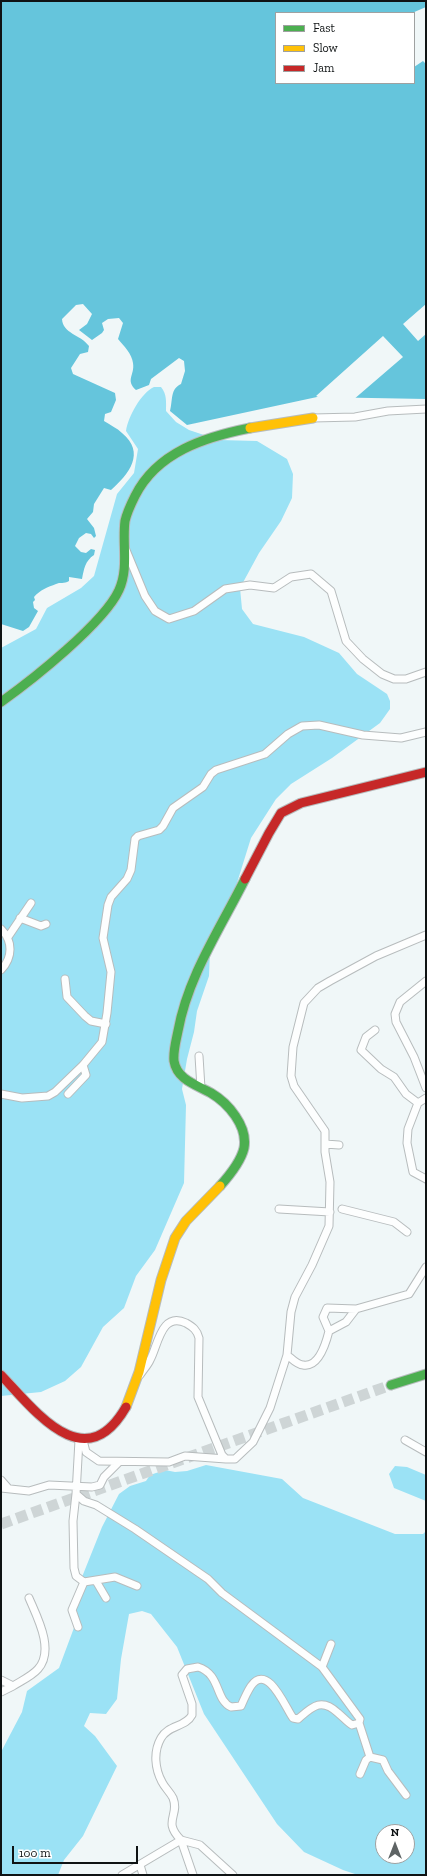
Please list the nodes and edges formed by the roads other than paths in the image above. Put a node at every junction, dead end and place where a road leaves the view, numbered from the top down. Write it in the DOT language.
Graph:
graph roads {
  1 [pos="426,409"];
  2 [pos="313,418"];
  3 [pos="124,545"];
  4 [pos="426,672"];
  5 [pos="1,702"];
  6 [pos="426,732"];
  7 [pos="426,772"];
  8 [pos="31,903"];
  9 [pos="20,918"];
  10 [pos="46,924"];
  11 [pos="1,929"];
  12 [pos="426,934"];
  13 [pos="8,937"];
  14 [pos="1,970"];
  15 [pos="65,979"];
  16 [pos="426,981"];
  17 [pos="106,1024"];
  18 [pos="375,1030"];
  19 [pos="199,1056"];
  20 [pos="83,1065"];
  21 [pos="201,1088"];
  22 [pos="426,1088"];
  23 [pos="1,1094"];
  24 [pos="68,1094"];
  25 [pos="426,1098"];
  26 [pos="418,1103"];
  27 [pos="325,1144"];
  28 [pos="339,1145"];
  29 [pos="426,1179"];
  30 [pos="279,1208"];
  31 [pos="342,1209"];
  32 [pos="330,1212"];
  33 [pos="407,1232"];
  34 [pos="426,1267"];
  35 [pos="356,1309"];
  36 [pos="329,1331"];
  37 [pos="287,1355"];
  38 [pos="426,1374"];
  39 [pos="1,1375"];
  40 [pos="138,1378"];
  41 [pos="391,1385"];
  42 [pos="81,1440"];
  43 [pos="405,1440"];
  44 [pos="426,1452"];
  45 [pos="226,1460"];
  46 [pos="118,1463"];
  47 [pos="1,1480"];
  48 [pos="76,1485"];
  49 [pos="4,1488"];
  50 [pos="76,1494"];
  51 [pos="96,1581"];
  52 [pos="84,1582"];
  53 [pos="137,1586"];
  54 [pos="29,1598"];
  55 [pos="106,1598"];
  56 [pos="78,1627"];
  57 [pos="331,1644"];
  58 [pos="322,1667"];
  59 [pos="1,1680"];
  60 [pos="13,1686"];
  61 [pos="1,1692"];
  62 [pos="359,1723"];
  63 [pos="370,1757"];
  64 [pos="360,1774"];
  65 [pos="406,1795"];
  66 [pos="181,1840"];
  67 [pos="140,1865"];
  68 [pos="122,1875"];
  69 [pos="143,1875"];
  70 [pos="192,1875"];
  71 [pos="233,1875"];
  1 -- 2 [label="street"];
  2 -- 3 [label="street"];
  3 -- 4 [label="street"];
  3 -- 5 [label="street"];
  6 -- 17 [label="street"];
  7 -- 21 [label="street"];
  8 -- 9 [label="street"];
  9 -- 10 [label="street"];
  9 -- 13 [label="street"];
  11 -- 13 [label="street"];
  12 -- 27 [label="street"];
  13 -- 14 [label="street"];
  15 -- 17 [label="street"];
  16 -- 22 [label="street"];
  17 -- 20 [label="street"];
  18 -- 26 [label="street"];
  19 -- 21 [label="street"];
  20 -- 23 [label="street"];
  20 -- 24 [label="street"];
  21 -- 40 [label="street"];
  25 -- 26 [label="street"];
  26 -- 29 [label="street"];
  27 -- 28 [label="street"];
  27 -- 32 [label="street"];
  30 -- 32 [label="street"];
  31 -- 33 [label="street"];
  32 -- 37 [label="street"];
  34 -- 35 [label="street"];
  35 -- 36 [label="street"];
  35 -- 36 [label="street"];
  36 -- 37 [label="street"];
  37 -- 45 [label="street"];
  38 -- 41 [label="street"];
  39 -- 42 [label="street"];
  40 -- 42 [label="street"];
  40 -- 45 [label="street"];
  42 -- 46 [label="street"];
  42 -- 48 [label="street"];
  43 -- 44 [label="street"];
  45 -- 46 [label="street"];
  46 -- 48 [label="street"];
  47 -- 49 [label="street"];
  48 -- 49 [label="street"];
  48 -- 50 [label="street"];
  50 -- 52 [label="street"];
  50 -- 58 [label="street"];
  51 -- 52 [label="street"];
  51 -- 53 [label="street"];
  51 -- 55 [label="street"];
  52 -- 56 [label="street"];
  54 -- 60 [label="street"];
  57 -- 58 [label="street"];
  58 -- 62 [label="street"];
  59 -- 60 [label="street"];
  60 -- 61 [label="street"];
  62 -- 63 [label="street"];
  62 -- 66 [label="street"];
  63 -- 64 [label="street"];
  63 -- 65 [label="street"];
  66 -- 67 [label="street"];
  66 -- 70 [label="street"];
  66 -- 71 [label="street"];
  67 -- 68 [label="street"];
  67 -- 69 [label="street"];
}
